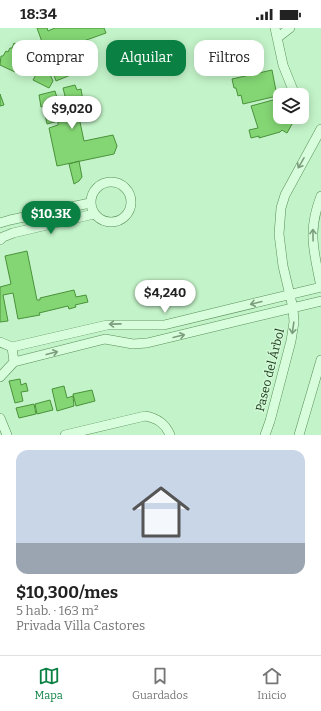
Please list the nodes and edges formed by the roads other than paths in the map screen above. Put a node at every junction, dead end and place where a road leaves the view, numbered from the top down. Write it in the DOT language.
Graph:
graph roads {
  1 [pos="275,28"];
  2 [pos="290,28"];
  3 [pos="277,38"];
  4 [pos="292,88"];
  5 [pos="321,129"];
  6 [pos="321,196"];
  7 [pos="90,203"];
  8 [pos="94,214"];
  9 [pos="0,223"];
  10 [pos="0,240"];
  11 [pos="321,287"];
  12 [pos="290,294"];
  13 [pos="321,302"];
  14 [pos="293,308"];
  15 [pos="0,342"];
  16 [pos="12,347"];
  17 [pos="321,360"];
  18 [pos="14,362"];
  19 [pos="0,377"];
  20 [pos="0,418"];
  21 [pos="8,435"];
  22 [pos="65,435"];
  23 [pos="170,435"];
  24 [pos="266,435"];
  25 [pos="299,435"];
  1 -- 3 [label="street"];
  2 -- 3 [label="street"];
  3 -- 4 [label="street"];
  5 -- 12 [label="street, Paseo del Árbol, one-way"];
  11 -- 6 [label="street, one-way"];
  7 -- 8 [label="street"];
  7 -- 8 [label="street"];
  7 -- 9 [label="street"];
  8 -- 10 [label="street"];
  11 -- 12 [label="street"];
  12 -- 14 [label="street, Paseo del Árbol"];
  12 -- 16 [label="street, one-way"];
  13 -- 14 [label="street"];
  18 -- 14 [label="street, one-way"];
  14 -- 24 [label="street, Paseo del Árbol, one-way"];
  15 -- 16 [label="street"];
  16 -- 18 [label="street"];
  17 -- 25 [label="street"];
  18 -- 19 [label="street"];
  20 -- 21 [label="street"];
  22 -- 23 [label="street"];
}
